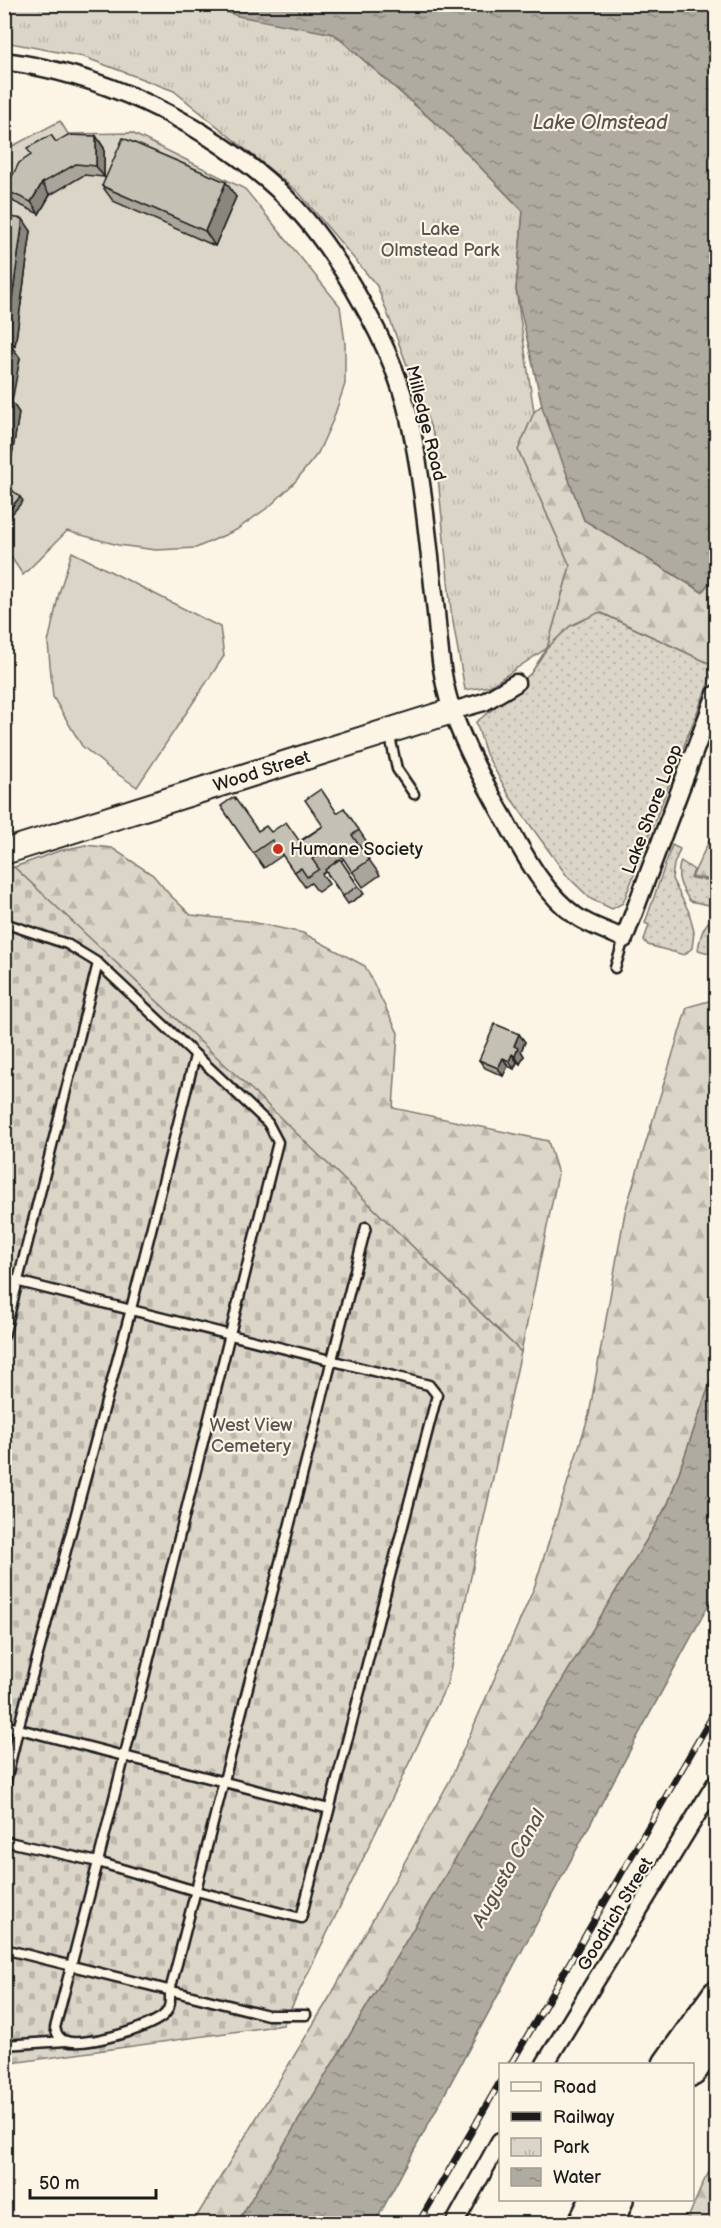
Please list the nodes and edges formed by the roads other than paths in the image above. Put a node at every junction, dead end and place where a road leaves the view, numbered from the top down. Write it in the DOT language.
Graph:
graph roads {
  1 [pos="4,61"];
  2 [pos="516,683"];
  3 [pos="717,694"];
  4 [pos="452,711"];
  5 [pos="389,731"];
  6 [pos="414,794"];
  7 [pos="4,852"];
  8 [pos="5,923"];
  9 [pos="624,939"];
  10 [pos="99,963"];
  11 [pos="615,968"];
  12 [pos="195,1056"];
  13 [pos="366,1227"];
  14 [pos="4,1278"];
  15 [pos="18,1281"];
  16 [pos="131,1310"];
  17 [pos="229,1334"];
  18 [pos="4,1336"];
  19 [pos="332,1360"];
  20 [pos="4,1725"];
  21 [pos="18,1729"];
  22 [pos="124,1756"];
  23 [pos="224,1782"];
  24 [pos="717,1783"];
  25 [pos="4,1790"];
  26 [pos="329,1809"];
  27 [pos="4,1841"];
  28 [pos="98,1862"];
  29 [pos="196,1891"];
  30 [pos="4,1949"];
  31 [pos="70,1967"];
  32 [pos="170,1991"];
  33 [pos="717,1995"];
  34 [pos="306,2015"];
  35 [pos="717,2038"];
  36 [pos="66,2041"];
  37 [pos="4,2045"];
  38 [pos="546,2063"];
  39 [pos="668,2063"];
  40 [pos="694,2071"];
  41 [pos="499,2144"];
  42 [pos="593,2201"];
  43 [pos="618,2201"];
  44 [pos="454,2223"];
  45 [pos="582,2223"];
  46 [pos="609,2223"];
  1 -- 4 [label="street, Milledge Road"];
  2 -- 4 [label="street, Wood Street"];
  3 -- 9 [label="street, Lake Shore Loop"];
  4 -- 5 [label="street, Wood Street"];
  4 -- 9 [label="street, Milledge Road"];
  5 -- 6 [label="lane"];
  5 -- 7 [label="street, Wood Street"];
  8 -- 10 [label="lane"];
  9 -- 11 [label="lane"];
  10 -- 12 [label="lane"];
  10 -- 15 [label="lane"];
  12 -- 16 [label="lane"];
  12 -- 17 [label="lane"];
  13 -- 19 [label="lane"];
  14 -- 15 [label="lane"];
  15 -- 16 [label="lane"];
  15 -- 18 [label="lane"];
  16 -- 17 [label="lane"];
  16 -- 21 [label="lane"];
  17 -- 19 [label="lane"];
  17 -- 22 [label="lane"];
  19 -- 23 [label="lane"];
  19 -- 26 [label="lane"];
  20 -- 21 [label="lane"];
  21 -- 22 [label="lane"];
  21 -- 25 [label="lane"];
  22 -- 23 [label="lane"];
  22 -- 28 [label="lane"];
  23 -- 26 [label="lane"];
  23 -- 29 [label="lane"];
  24 -- 38 [label="street, Goodrich Street"];
  26 -- 29 [label="lane"];
  27 -- 28 [label="lane"];
  28 -- 29 [label="lane"];
  28 -- 31 [label="lane"];
  29 -- 32 [label="lane"];
  30 -- 31 [label="lane"];
  31 -- 32 [label="lane"];
  31 -- 36 [label="lane"];
  32 -- 34 [label="lane"];
  32 -- 36 [label="lane"];
  33 -- 39 [label="main road"];
  35 -- 40 [label="main road"];
  36 -- 37 [label="lane"];
  41 -- 44 [label="street"];
  42 -- 45 [label="main road"];
  43 -- 46 [label="main road"];
}
